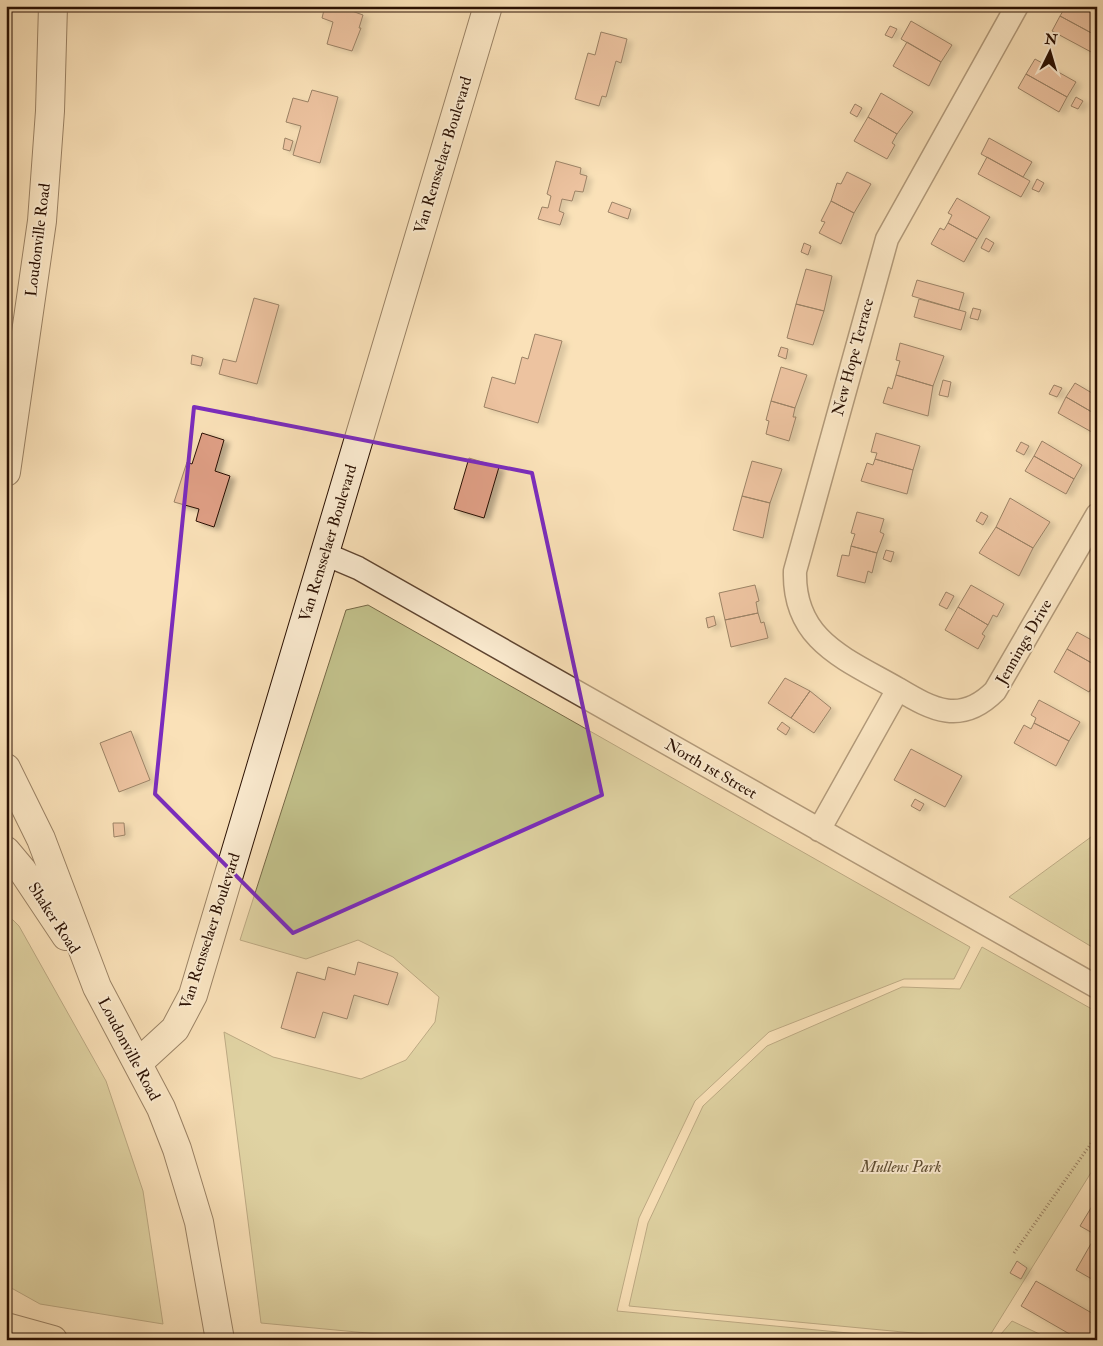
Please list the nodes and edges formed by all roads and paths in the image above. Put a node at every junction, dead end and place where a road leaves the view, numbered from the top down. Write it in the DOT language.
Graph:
graph roads {
  1 [pos="53,6"];
  2 [pos="488,6"];
  3 [pos="1017,6"];
  4 [pos="6,472"];
  5 [pos="1097,515"];
  6 [pos="324,554"];
  7 [pos="898,689"];
  8 [pos="6,768"];
  9 [pos="819,830"];
  10 [pos="6,852"];
  11 [pos="1097,987"];
  12 [pos="97,988"];
  13 [pos="138,1063"];
  14 [pos="1097,1135"];
  15 [pos="1014,1253"];
  16 [pos="6,1327"];
  17 [pos="53,1340"];
  18 [pos="220,1340"];
  1 -- 4 [label="street, Loudonville Road"];
  2 -- 6 [label="street, Van Rensselaer Boulevard"];
  3 -- 7 [label="street, New Hope Terrace"];
  5 -- 7 [label="street, Jennings Drive"];
  6 -- 9 [label="street, North 1st Street"];
  6 -- 13 [label="street, Van Rensselaer Boulevard"];
  7 -- 9 [label="street"];
  8 -- 12 [label="street, Loudonville Road"];
  9 -- 11 [label="street, North 1st Street"];
  10 -- 12 [label="street, Shaker Road"];
  12 -- 13 [label="street, Loudonville Road"];
  13 -- 18 [label="street, Loudonville Road"];
  14 -- 15 [label="path"];
  16 -- 17 [label="highway"];
}
